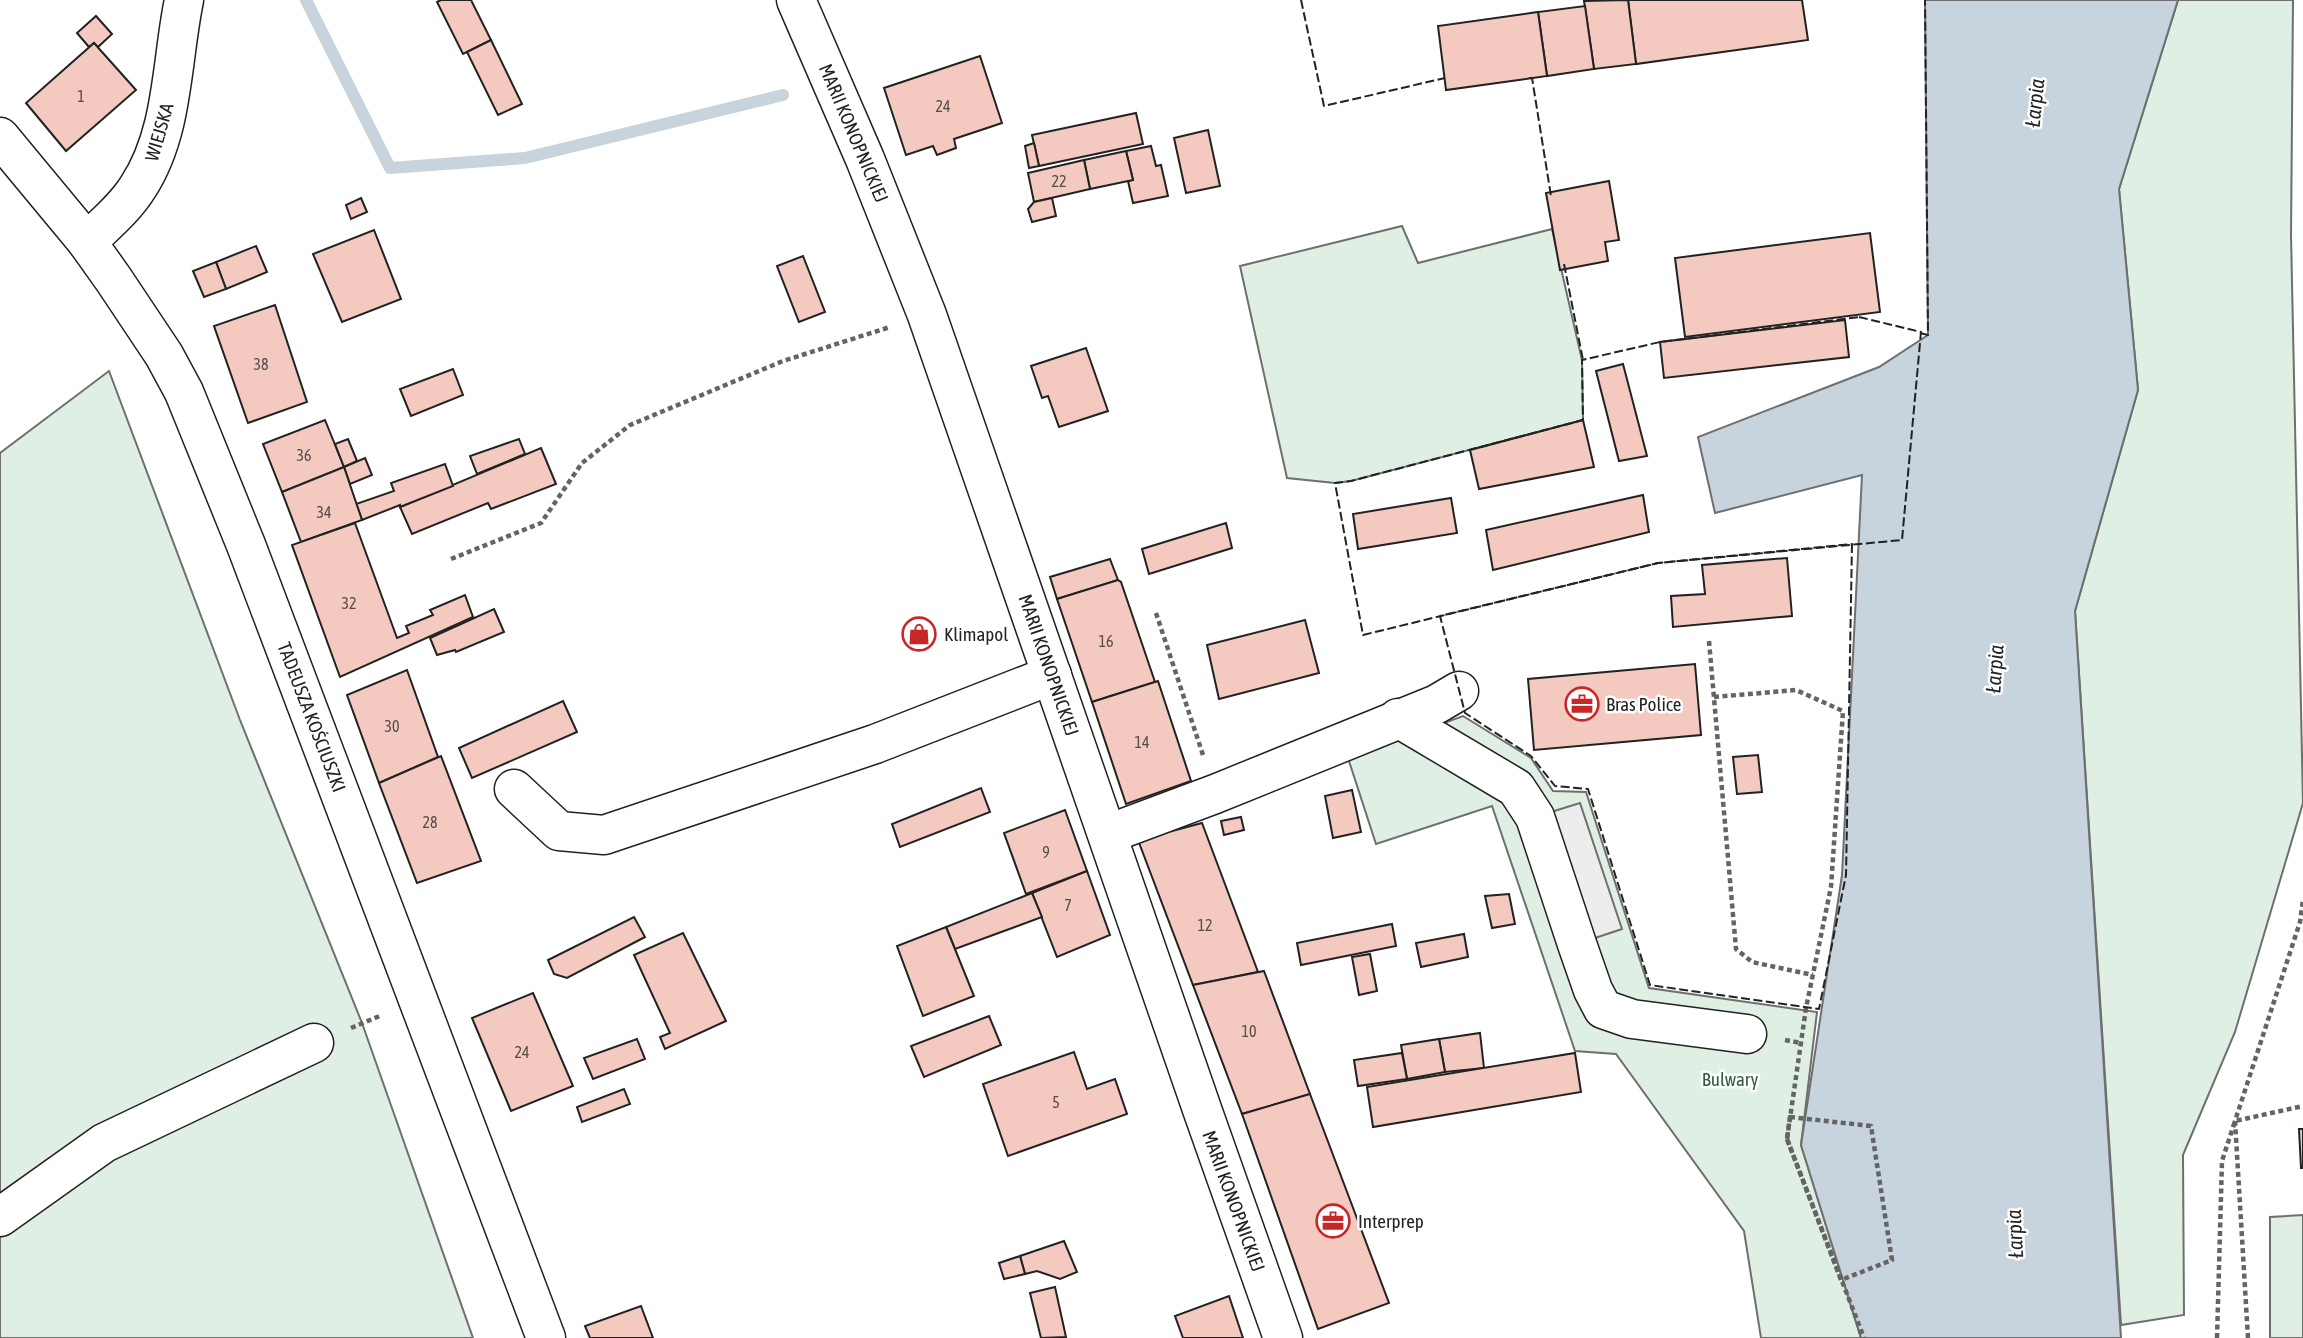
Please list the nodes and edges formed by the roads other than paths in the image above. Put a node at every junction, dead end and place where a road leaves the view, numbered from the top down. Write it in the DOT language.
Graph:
graph roads {
  1 [pos="184,0"];
  2 [pos="796,0"];
  3 [pos="0,137"];
  4 [pos="87,242"];
  5 [pos="1052,675"];
  6 [pos="1460,691"];
  7 [pos="1398,718"];
  8 [pos="514,789"];
  9 [pos="1108,834"];
  10 [pos="1747,1034"];
  11 [pos="314,1043"];
  12 [pos="0,1217"];
  13 [pos="546,1338"];
  14 [pos="1283,1338"];
  1 -- 4 [label="street, WIEJSKA"];
  2 -- 5 [label="street, MARII KONOPNICKIEJ"];
  3 -- 4 [label="street, TADEUSZA KOŚCIUSZKI"];
  4 -- 13 [label="street, TADEUSZA KOŚCIUSZKI"];
  5 -- 8 [label="street"];
  5 -- 9 [label="street, MARII KONOPNICKIEJ"];
  6 -- 7 [label="street"];
  7 -- 9 [label="street"];
  7 -- 10 [label="street"];
  9 -- 14 [label="street, MARII KONOPNICKIEJ"];
  11 -- 12 [label="street"];
}
